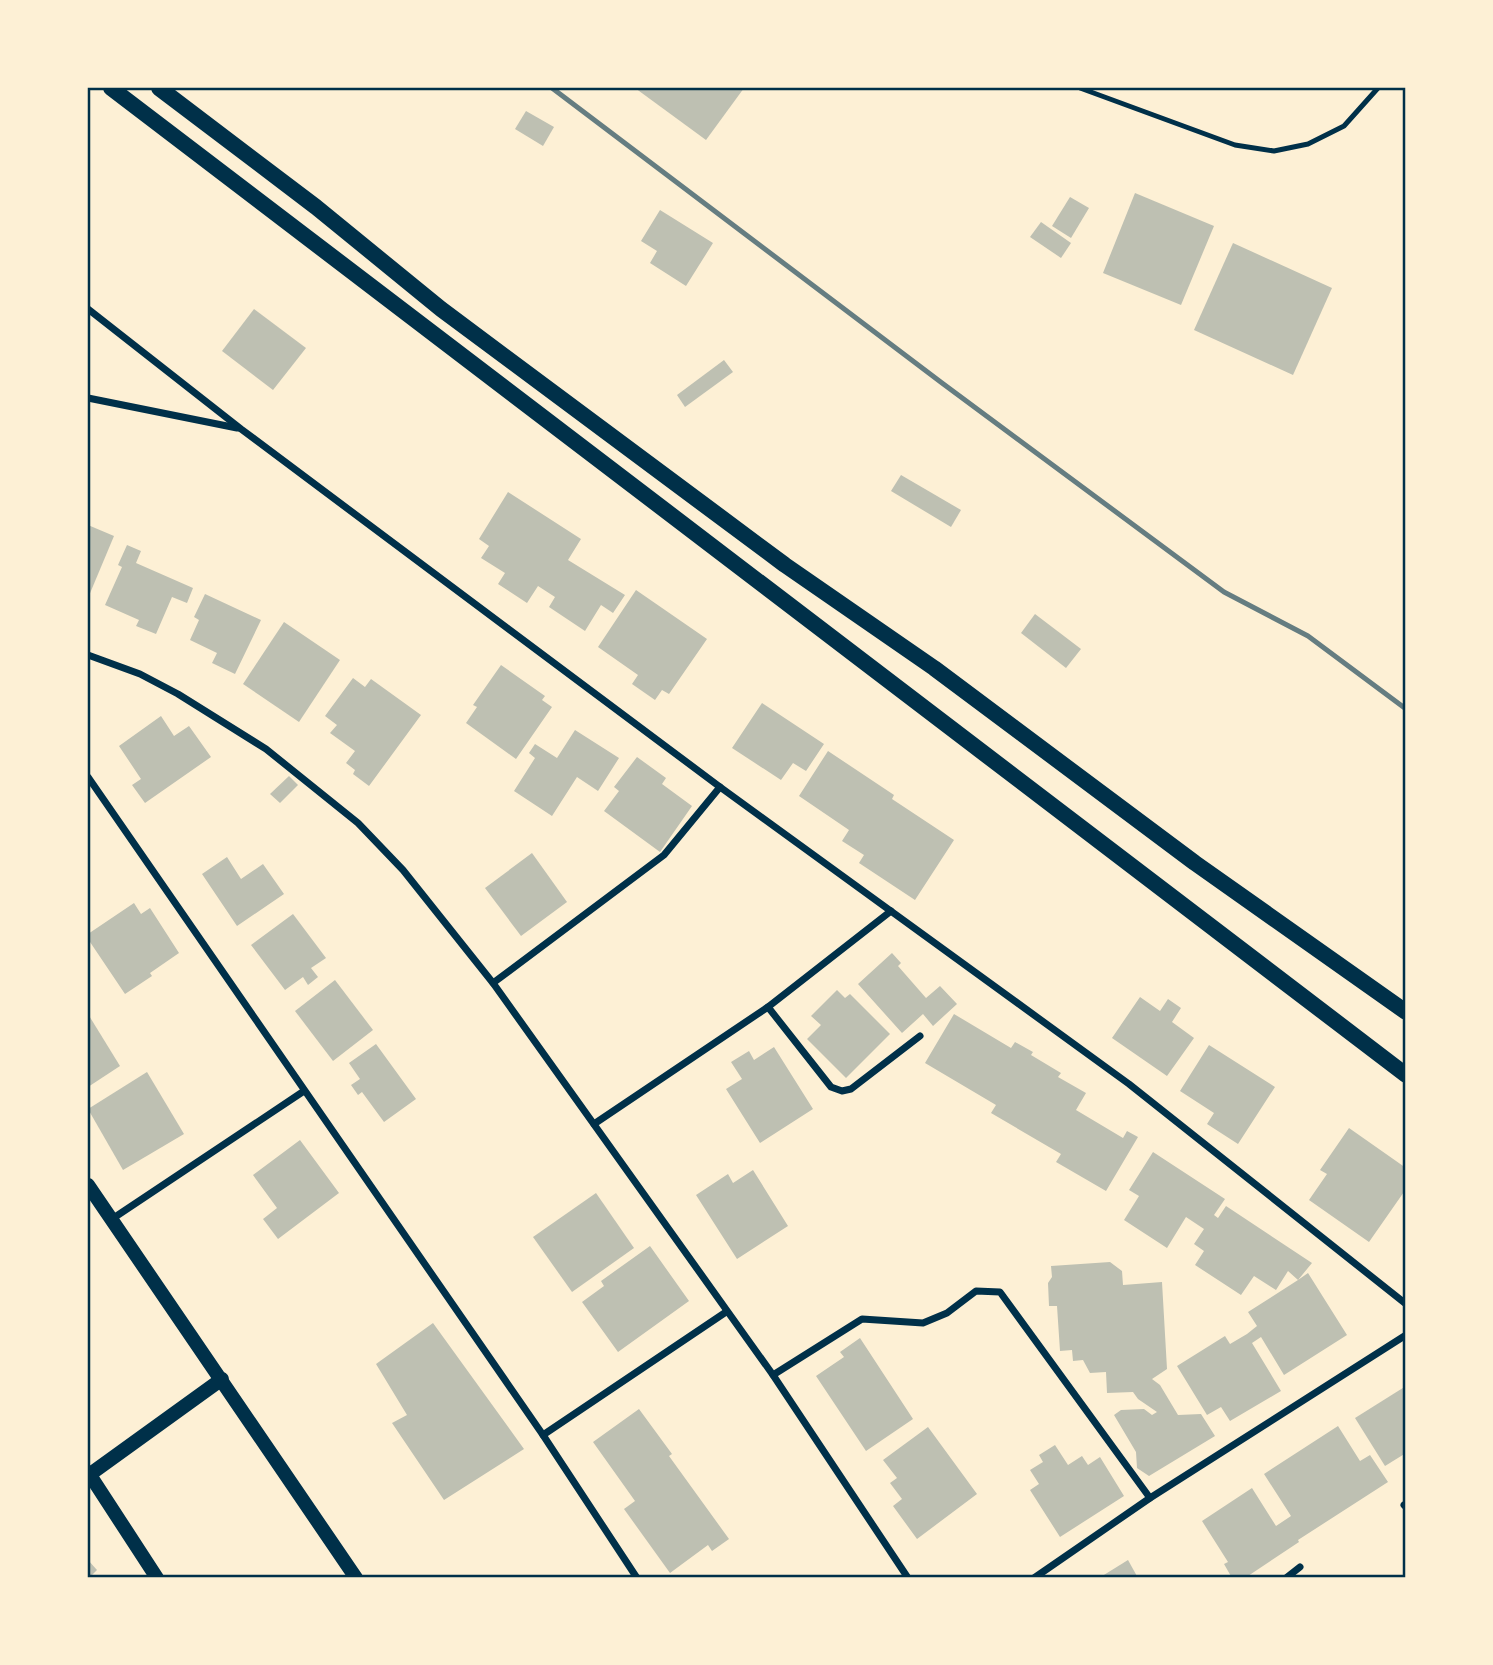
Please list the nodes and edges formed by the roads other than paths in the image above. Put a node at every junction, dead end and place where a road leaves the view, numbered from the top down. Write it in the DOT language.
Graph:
graph roads {
  1 [pos="111,88"];
  2 [pos="159,88"];
  3 [pos="1080,88"];
  4 [pos="1378,88"];
  5 [pos="88,309"];
  6 [pos="88,398"];
  7 [pos="241,429"];
  8 [pos="88,655"];
  9 [pos="88,777"];
  10 [pos="720,787"];
  11 [pos="891,911"];
  12 [pos="493,983"];
  13 [pos="768,1007"];
  14 [pos="1405,1012"];
  15 [pos="920,1036"];
  16 [pos="1405,1075"];
  17 [pos="304,1091"];
  18 [pos="594,1124"];
  19 [pos="88,1185"];
  20 [pos="112,1219"];
  21 [pos="1405,1304"];
  22 [pos="726,1312"];
  23 [pos="1405,1335"];
  24 [pos="773,1375"];
  25 [pos="222,1379"];
  26 [pos="543,1435"];
  27 [pos="88,1473"];
  28 [pos="1150,1498"];
  29 [pos="1300,1567"];
  30 [pos="158,1577"];
  31 [pos="356,1577"];
  32 [pos="637,1577"];
  33 [pos="908,1577"];
  34 [pos="1034,1577"];
  35 [pos="1286,1577"];
  1 -- 16 [label="main road"];
  2 -- 14 [label="main road"];
  3 -- 4 [label="lane"];
  5 -- 7 [label="street"];
  6 -- 7 [label="street"];
  7 -- 10 [label="street"];
  8 -- 12 [label="street"];
  9 -- 17 [label="street"];
  10 -- 11 [label="street"];
  10 -- 12 [label="street"];
  11 -- 13 [label="street"];
  11 -- 21 [label="street"];
  12 -- 18 [label="street"];
  13 -- 15 [label="street"];
  13 -- 18 [label="street"];
  17 -- 20 [label="street"];
  17 -- 26 [label="street"];
  18 -- 22 [label="street"];
  19 -- 20 [label="main road"];
  20 -- 25 [label="main road"];
  22 -- 24 [label="street"];
  22 -- 26 [label="street"];
  23 -- 28 [label="street"];
  24 -- 28 [label="street"];
  24 -- 33 [label="street"];
  25 -- 27 [label="main road"];
  25 -- 31 [label="main road"];
  26 -- 32 [label="street"];
  27 -- 30 [label="main road"];
  28 -- 34 [label="street"];
  29 -- 35 [label="street"];
}
